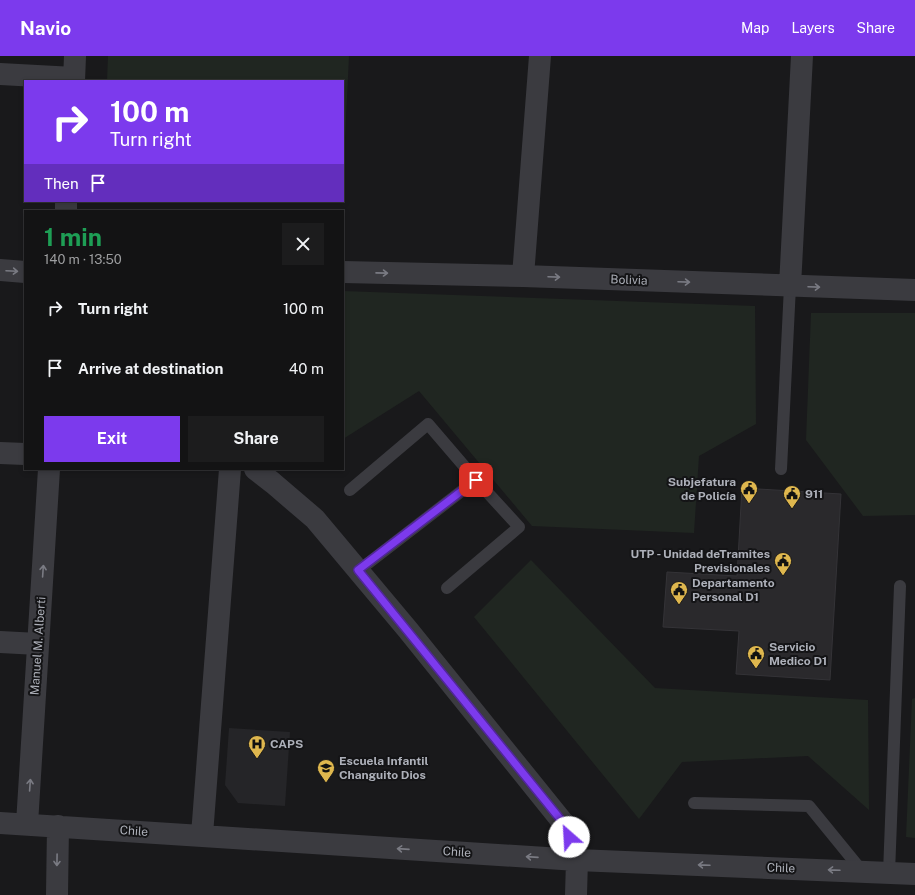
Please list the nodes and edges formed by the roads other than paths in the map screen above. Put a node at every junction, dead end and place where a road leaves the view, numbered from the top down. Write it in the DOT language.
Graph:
graph roads {
  1 [pos="75,56"];
  2 [pos="540,56"];
  3 [pos="802,56"];
  4 [pos="0,74"];
  5 [pos="74,80"];
  6 [pos="0,270"];
  7 [pos="24,272"];
  8 [pos="344,272"];
  9 [pos="523,276"];
  10 [pos="790,286"];
  11 [pos="915,290"];
  12 [pos="0,453"];
  13 [pos="24,454"];
  14 [pos="781,469"];
  15 [pos="49,470"];
  16 [pos="230,470"];
  17 [pos="256,470"];
  18 [pos="476,480"];
  19 [pos="350,490"];
  20 [pos="358,570"];
  21 [pos="900,586"];
  22 [pos="447,588"];
  23 [pos="0,642"];
  24 [pos="38,644"];
  25 [pos="694,803"];
  26 [pos="0,822"];
  27 [pos="27,824"];
  28 [pos="58,826"];
  29 [pos="202,836"];
  30 [pos="577,860"];
  31 [pos="862,871"];
  32 [pos="889,873"];
  33 [pos="915,874"];
  34 [pos="56,895"];
  35 [pos="576,895"];
  1 -- 5 [label="street"];
  2 -- 9 [label="street"];
  3 -- 10 [label="street"];
  4 -- 5 [label="street"];
  6 -- 7 [label="street, one-way"];
  8 -- 9 [label="street, Bolivia, one-way"];
  9 -- 10 [label="street, Bolivia, one-way"];
  10 -- 11 [label="street, Bolivia, one-way"];
  10 -- 14 [label="lane"];
  12 -- 13 [label="street"];
  24 -- 15 [label="street, Manuel M. Alberti, one-way"];
  16 -- 29 [label="street"];
  17 -- 20 [label="street"];
  18 -- 19 [label="lane"];
  18 -- 20 [label="lane"];
  18 -- 22 [label="lane"];
  20 -- 30 [label="street"];
  21 -- 32 [label="lane"];
  23 -- 24 [label="street"];
  27 -- 24 [label="street, Manuel M. Alberti, one-way"];
  25 -- 31 [label="lane"];
  26 -- 27 [label="street, Chile"];
  27 -- 28 [label="street, Chile"];
  28 -- 29 [label="street, Chile"];
  28 -- 34 [label="street, one-way"];
  30 -- 29 [label="street, Chile, one-way"];
  31 -- 30 [label="street, Chile, one-way"];
  30 -- 35 [label="street"];
  31 -- 32 [label="street, Chile"];
  32 -- 33 [label="street, Chile"];
}
